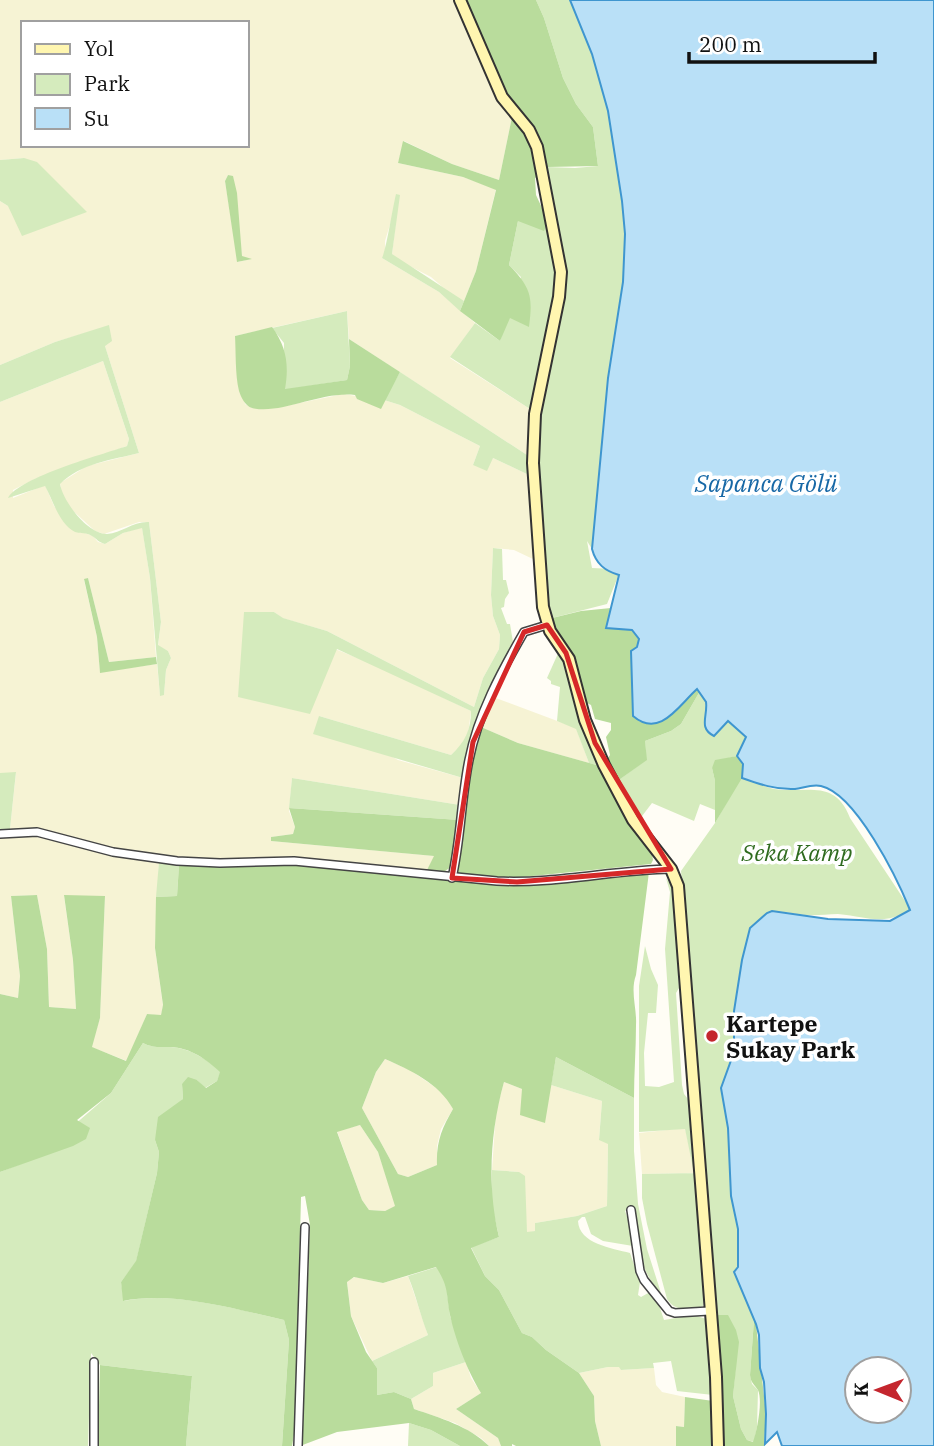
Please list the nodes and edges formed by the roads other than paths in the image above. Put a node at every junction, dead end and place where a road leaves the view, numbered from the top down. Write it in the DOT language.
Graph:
graph roads {
  1 [pos="460,0"];
  2 [pos="547,625"];
  3 [pos="0,834"];
  4 [pos="671,869"];
  5 [pos="452,878"];
  6 [pos="631,1210"];
  7 [pos="305,1227"];
  8 [pos="709,1311"];
  9 [pos="94,1362"];
  10 [pos="94,1446"];
  11 [pos="298,1446"];
  12 [pos="718,1446"];
  1 -- 2 [label="street"];
  2 -- 4 [label="street"];
  2 -- 5 [label="street"];
  3 -- 5 [label="street"];
  4 -- 5 [label="street"];
  4 -- 8 [label="street"];
  6 -- 8 [label="street"];
  7 -- 11 [label="street"];
  8 -- 12 [label="street"];
  9 -- 10 [label="street"];
}
